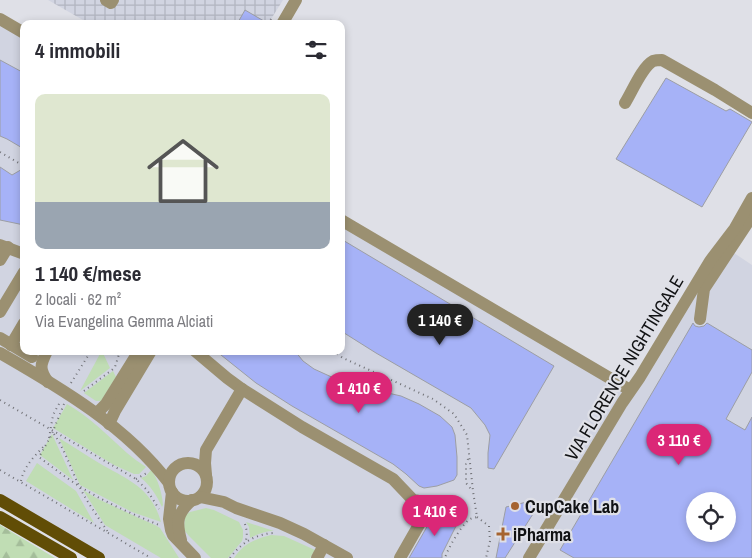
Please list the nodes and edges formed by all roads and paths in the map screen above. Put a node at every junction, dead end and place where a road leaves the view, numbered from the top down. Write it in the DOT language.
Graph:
graph roads {
  1 [pos="106,0"];
  2 [pos="113,0"];
  3 [pos="296,0"];
  4 [pos="0,19"];
  5 [pos="284,20"];
  6 [pos="20,31"];
  7 [pos="625,103"];
  8 [pos="752,113"];
  9 [pos="0,152"];
  10 [pos="20,164"];
  11 [pos="752,198"];
  12 [pos="752,216"];
  13 [pos="345,222"];
  14 [pos="752,230"];
  15 [pos="4,246"];
  16 [pos="20,252"];
  17 [pos="0,260"];
  18 [pos="20,279"];
  19 [pos="0,312"];
  20 [pos="20,327"];
  21 [pos="6,342"];
  22 [pos="20,348"];
  23 [pos="0,354"];
  24 [pos="34,355"];
  25 [pos="45,355"];
  26 [pos="89,355"];
  27 [pos="119,355"];
  28 [pos="137,355"];
  29 [pos="149,355"];
  30 [pos="200,355"];
  31 [pos="339,355"];
  32 [pos="21,366"];
  33 [pos="48,382"];
  34 [pos="68,388"];
  35 [pos="242,389"];
  36 [pos="630,390"];
  37 [pos="80,393"];
  38 [pos="0,400"];
  39 [pos="60,401"];
  40 [pos="64,404"];
  41 [pos="97,413"];
  42 [pos="109,424"];
  43 [pos="52,431"];
  44 [pos="206,450"];
  45 [pos="469,457"];
  46 [pos="149,464"];
  47 [pos="181,465"];
  48 [pos="0,470"];
  49 [pos="206,478"];
  50 [pos="136,479"];
  51 [pos="21,482"];
  52 [pos="79,486"];
  53 [pos="171,488"];
  54 [pos="473,491"];
  55 [pos="196,499"];
  56 [pos="0,500"];
  57 [pos="230,505"];
  58 [pos="162,513"];
  59 [pos="0,517"];
  60 [pos="477,517"];
  61 [pos="162,527"];
  62 [pos="278,533"];
  63 [pos="110,534"];
  64 [pos="246,541"];
  65 [pos="182,543"];
  66 [pos="324,545"];
  67 [pos="71,558"];
  68 [pos="99,558"];
  69 [pos="151,558"];
  70 [pos="195,558"];
  71 [pos="230,558"];
  72 [pos="317,558"];
  73 [pos="347,558"];
  74 [pos="400,558"];
  75 [pos="445,558"];
  76 [pos="486,558"];
  77 [pos="529,558"];
  1 -- 2 [label="street"];
  3 -- 5 [label="street"];
  4 -- 6 [label="street"];
  7 -- 8 [label="street"];
  9 -- 10 [label="path"];
  11 -- 36 [label="street, VIA FLORENCE NIGHTINGALE"];
  12 -- 14 [label="street"];
  13 -- 36 [label="street"];
  15 -- 16 [label="street"];
  15 -- 17 [label="street"];
  18 -- 19 [label="street"];
  20 -- 21 [label="street"];
  21 -- 22 [label="street"];
  23 -- 32 [label="street"];
  24 -- 32 [label="street"];
  25 -- 33 [label="street"];
  26 -- 34 [label="path"];
  27 -- 37 [label="path"];
  28 -- 41 [label="street"];
  29 -- 42 [label="street"];
  30 -- 35 [label="street"];
  31 -- 45 [label="path"];
  32 -- 33 [label="street"];
  33 -- 41 [label="street"];
  35 -- 44 [label="street"];
  35 -- 74 [label="street"];
  36 -- 77 [label="street, VIA FLORENCE NIGHTINGALE"];
  38 -- 43 [label="path"];
  39 -- 43 [label="path"];
  40 -- 43 [label="path"];
  41 -- 42 [label="street"];
  42 -- 46 [label="street"];
  43 -- 50 [label="path"];
  43 -- 51 [label="path"];
  43 -- 52 [label="path"];
  43 -- 52 [label="path"];
  44 -- 47 [label="street"];
  44 -- 49 [label="street"];
  45 -- 54 [label="path"];
  45 -- 54 [label="path"];
  46 -- 47 [label="street"];
  46 -- 50 [label="path"];
  46 -- 53 [label="street"];
  47 -- 49 [label="street"];
  47 -- 53 [label="street"];
  48 -- 51 [label="path"];
  49 -- 55 [label="street"];
  49 -- 57 [label="street"];
  50 -- 58 [label="path"];
  51 -- 63 [label="path"];
  52 -- 61 [label="path"];
  52 -- 63 [label="path"];
  53 -- 55 [label="street"];
  53 -- 65 [label="street"];
  54 -- 60 [label="path"];
  55 -- 57 [label="street"];
  55 -- 65 [label="street"];
  56 -- 68 [label="main road"];
  57 -- 64 [label="path"];
  57 -- 66 [label="street"];
  59 -- 67 [label="main road"];
  60 -- 75 [label="path"];
  60 -- 76 [label="path"];
  62 -- 64 [label="path"];
  63 -- 69 [label="path"];
  64 -- 71 [label="path"];
  65 -- 70 [label="street"];
  66 -- 72 [label="street"];
  66 -- 73 [label="street"];
}
